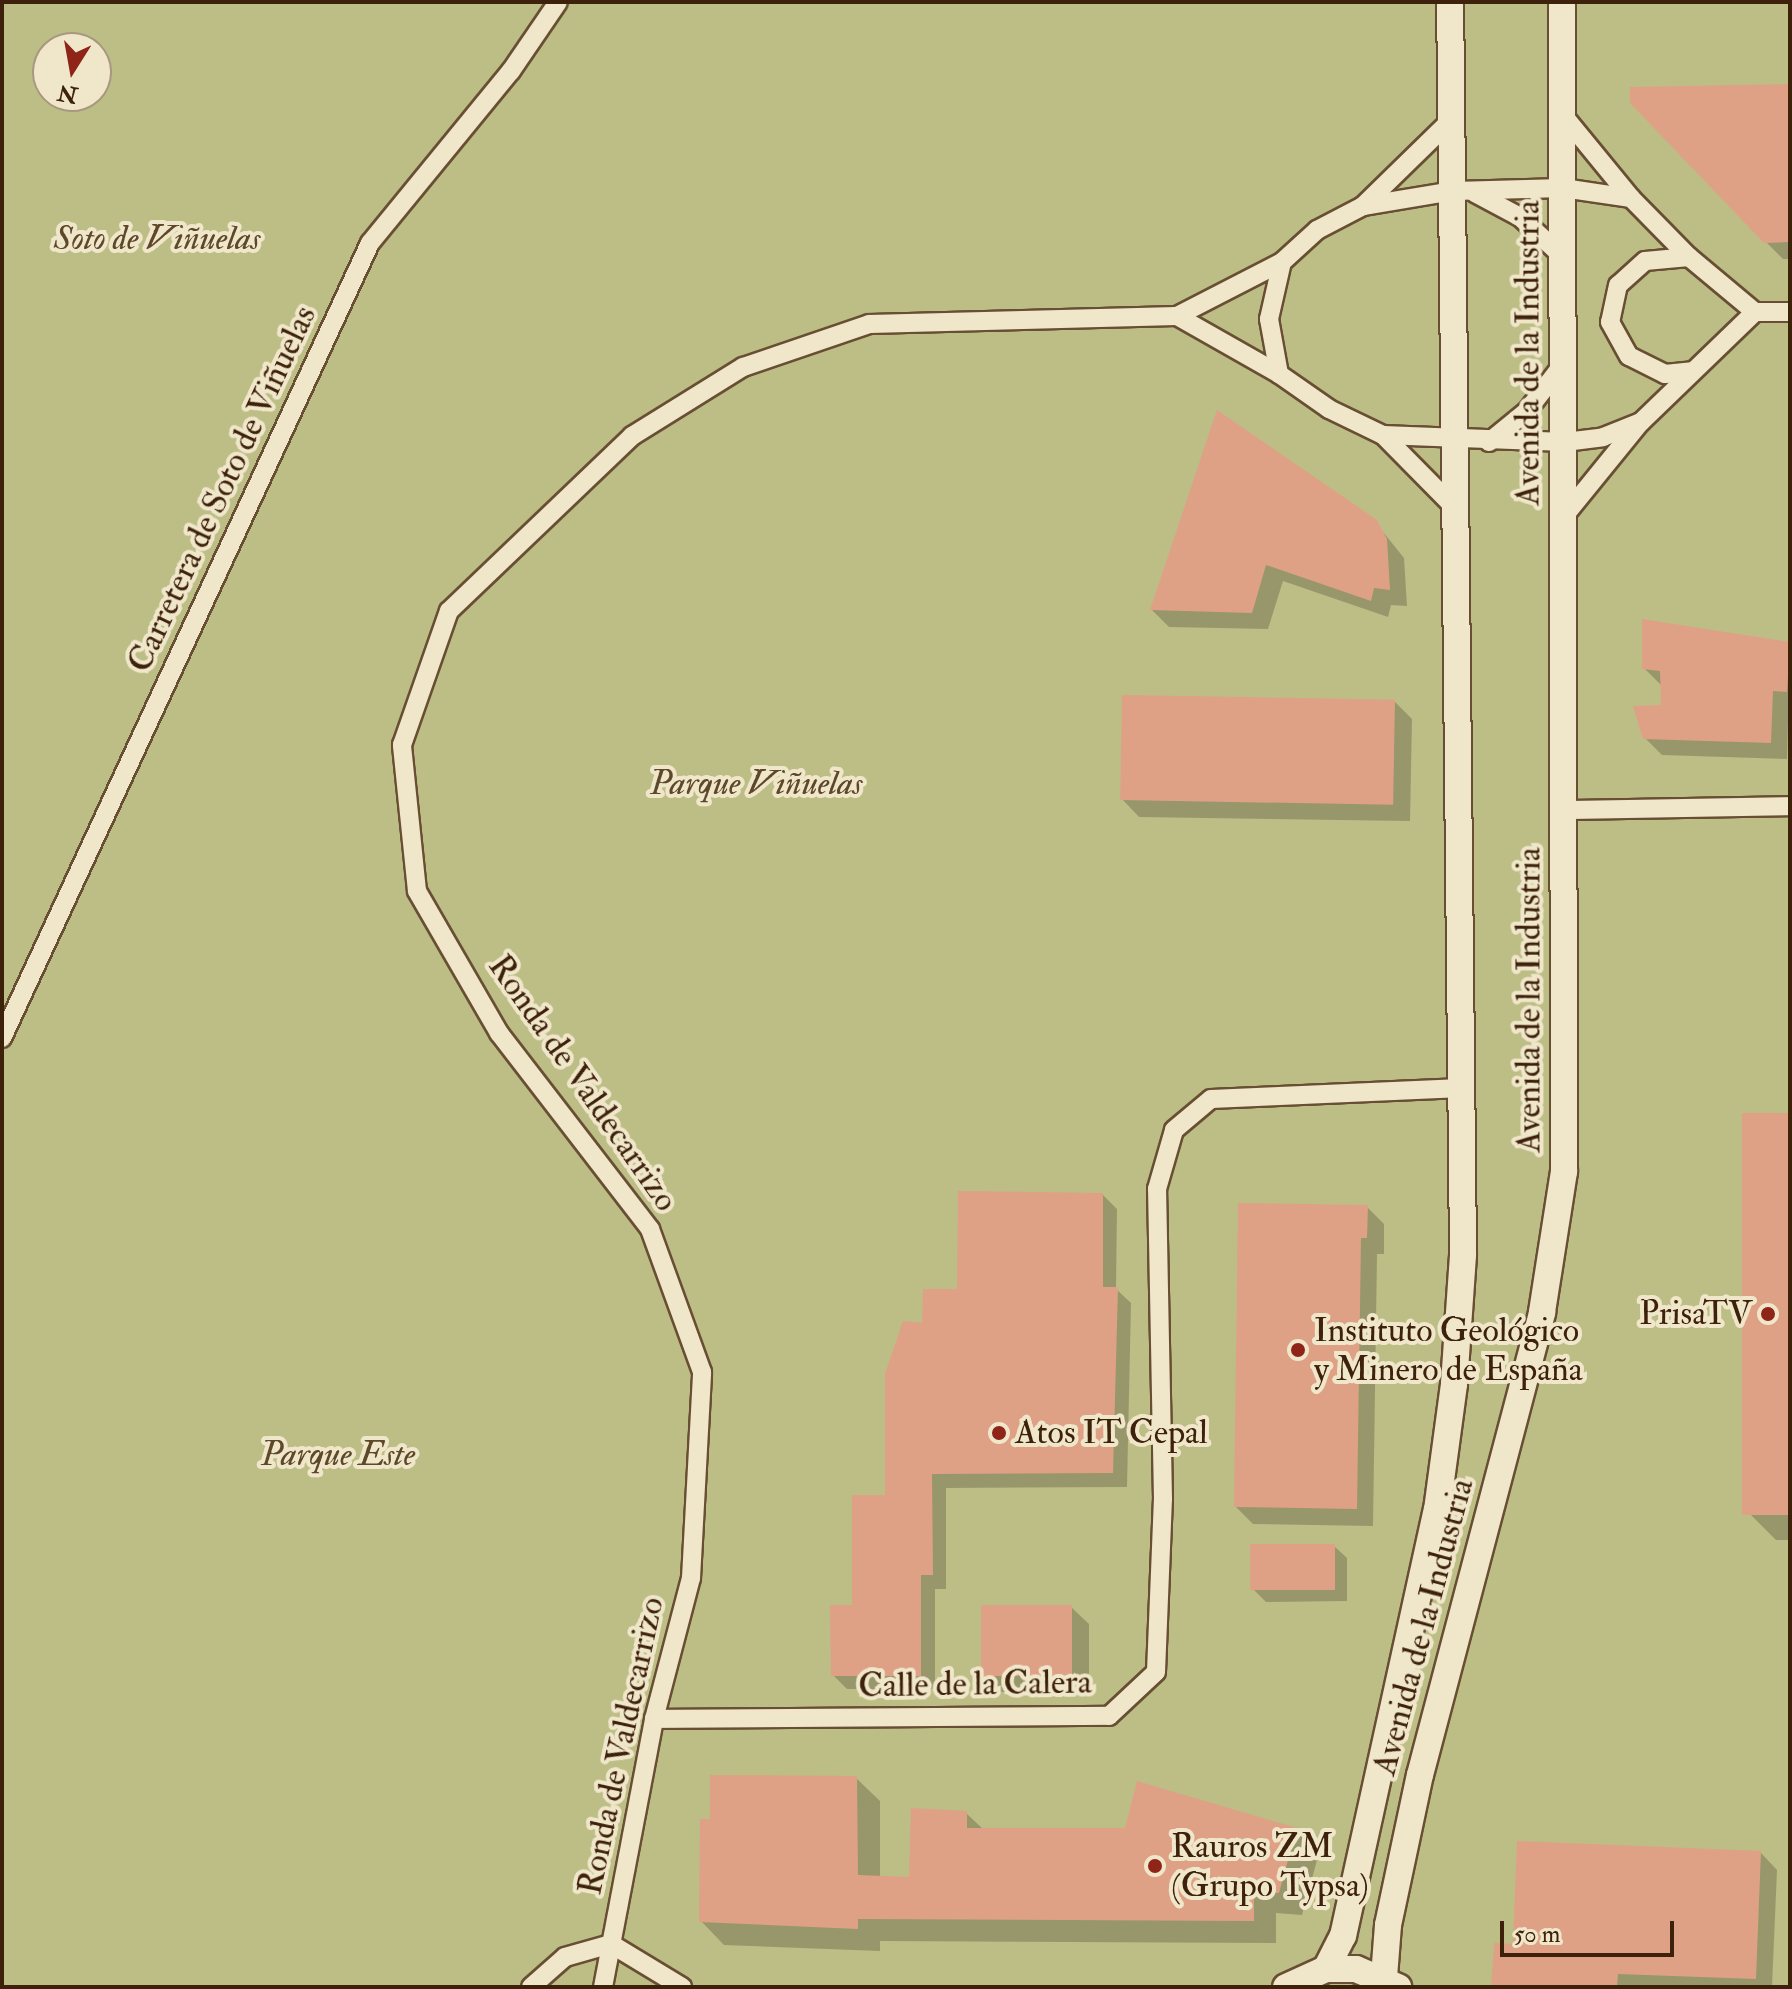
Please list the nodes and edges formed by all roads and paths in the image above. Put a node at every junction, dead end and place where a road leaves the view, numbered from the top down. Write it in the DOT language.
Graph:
graph roads {
  1 [pos="558,2"];
  2 [pos="1450,2"];
  3 [pos="1562,2"];
  4 [pos="1563,115"];
  5 [pos="1450,121"];
  6 [pos="1563,188"];
  7 [pos="1463,192"];
  8 [pos="1631,198"];
  9 [pos="1363,206"];
  10 [pos="1563,257"];
  11 [pos="1689,257"];
  12 [pos="1282,262"];
  13 [pos="1755,312"];
  14 [pos="1790,312"];
  15 [pos="1177,316"];
  16 [pos="1563,364"];
  17 [pos="1692,371"];
  18 [pos="1279,374"];
  19 [pos="1641,422"];
  20 [pos="1383,435"];
  21 [pos="1452,438"];
  22 [pos="1489,442"];
  23 [pos="1565,442"];
  24 [pos="1452,505"];
  25 [pos="1565,515"];
  26 [pos="1790,806"];
  27 [pos="1565,810"];
  28 [pos="2,1038"];
  29 [pos="1462,1088"];
  30 [pos="654,1719"];
  31 [pos="611,1944"];
  32 [pos="1326,1969"];
  33 [pos="1391,1982"];
  34 [pos="531,1987"];
  35 [pos="603,1987"];
  36 [pos="682,1987"];
  37 [pos="1286,1987"];
  1 -- 28 [label="street, Carretera de Soto de Viñuelas"];
  2 -- 5 [label="street, Avenida de la Industria"];
  3 -- 4 [label="street, Avenida de la Industria"];
  4 -- 6 [label="street, Avenida de la Industria"];
  4 -- 8 [label="street"];
  5 -- 7 [label="street, Avenida de la Industria"];
  5 -- 9 [label="street"];
  6 -- 7 [label="street"];
  6 -- 8 [label="street"];
  6 -- 10 [label="street, Avenida de la Industria"];
  7 -- 9 [label="street"];
  7 -- 10 [label="street"];
  7 -- 21 [label="street, Avenida de la Industria"];
  8 -- 11 [label="street"];
  9 -- 12 [label="street"];
  10 -- 16 [label="street, Avenida de la Industria"];
  11 -- 13 [label="street"];
  11 -- 17 [label="street"];
  12 -- 15 [label="street"];
  12 -- 18 [label="street"];
  13 -- 14 [label="street"];
  13 -- 17 [label="street"];
  15 -- 18 [label="street"];
  15 -- 30 [label="street, Ronda de Valdecarrizo"];
  16 -- 22 [label="street"];
  16 -- 23 [label="street, Avenida de la Industria"];
  17 -- 19 [label="street"];
  18 -- 20 [label="street"];
  19 -- 23 [label="street"];
  19 -- 25 [label="street"];
  20 -- 21 [label="street"];
  20 -- 24 [label="street"];
  21 -- 22 [label="street"];
  21 -- 24 [label="street, Avenida de la Industria"];
  22 -- 23 [label="street"];
  23 -- 25 [label="street, Avenida de la Industria"];
  24 -- 29 [label="street, Avenida de la Industria"];
  25 -- 27 [label="street, Avenida de la Industria"];
  26 -- 27 [label="street"];
  27 -- 33 [label="street, Avenida de la Industria"];
  29 -- 30 [label="street, Calle de la Calera"];
  29 -- 32 [label="street, Avenida de la Industria"];
  30 -- 31 [label="street, Ronda de Valdecarrizo"];
  31 -- 34 [label="street"];
  31 -- 35 [label="street, Ronda de Valdecarrizo"];
  31 -- 36 [label="street"];
  32 -- 33 [label="street"];
  32 -- 37 [label="street"];
}
